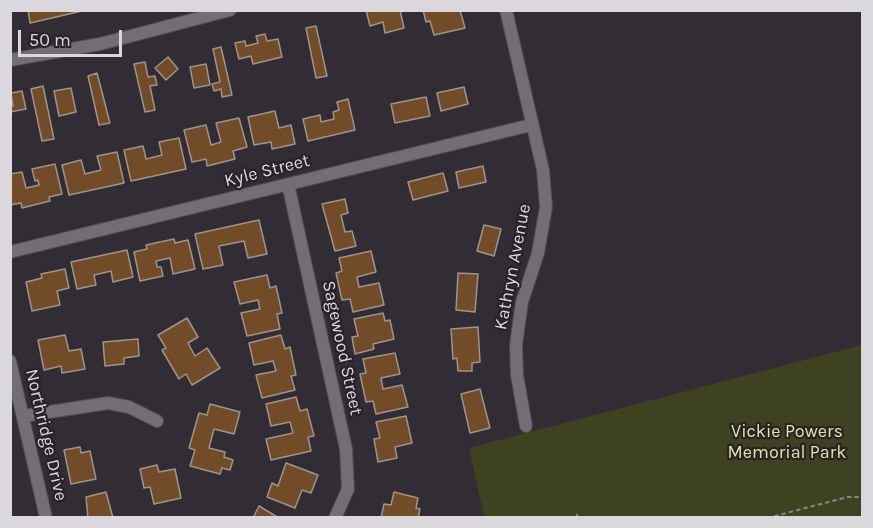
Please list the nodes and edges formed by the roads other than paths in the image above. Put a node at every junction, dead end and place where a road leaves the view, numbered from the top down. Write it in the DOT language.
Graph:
graph roads {
  1 [pos="230,10"];
  2 [pos="506,10"];
  3 [pos="10,60"];
  4 [pos="531,125"];
  5 [pos="288,184"];
  6 [pos="10,252"];
  7 [pos="10,361"];
  8 [pos="23,416"];
  9 [pos="157,421"];
  10 [pos="526,426"];
  11 [pos="46,518"];
  12 [pos="335,518"];
  1 -- 3 [label="street"];
  2 -- 4 [label="street, Kathryn Avenue"];
  4 -- 5 [label="street, Kyle Street"];
  4 -- 10 [label="street, Kathryn Avenue"];
  5 -- 6 [label="street, Kyle Street"];
  5 -- 12 [label="street, Sagewood Street"];
  7 -- 8 [label="street, Northridge Drive"];
  8 -- 9 [label="street"];
  8 -- 11 [label="street, Northridge Drive"];
}
